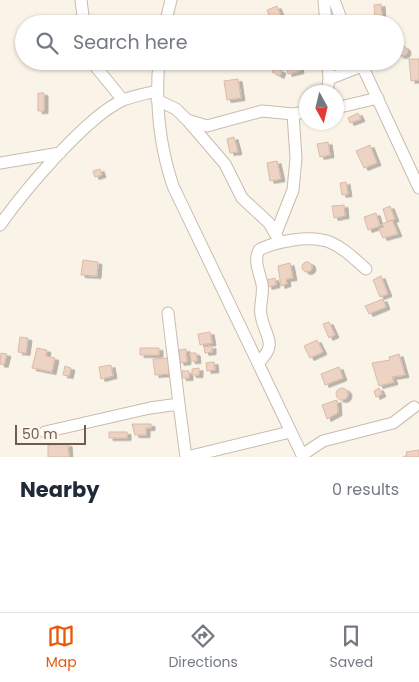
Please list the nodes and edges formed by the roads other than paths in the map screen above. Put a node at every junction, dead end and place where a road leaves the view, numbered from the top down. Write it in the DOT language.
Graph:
graph roads {
  1 [pos="81,0"];
  2 [pos="170,0"];
  3 [pos="324,0"];
  4 [pos="334,0"];
  5 [pos="83,15"];
  6 [pos="167,15"];
  7 [pos="325,15"];
  8 [pos="340,15"];
  9 [pos="98,70"];
  10 [pos="158,70"];
  11 [pos="328,70"];
  12 [pos="348,70"];
  13 [pos="364,70"];
  14 [pos="329,79"];
  15 [pos="328,85"];
  16 [pos="156,95"];
  17 [pos="378,98"];
  18 [pos="123,100"];
  19 [pos="344,106"];
  20 [pos="299,113"];
  21 [pos="293,114"];
  22 [pos="187,120"];
  23 [pos="60,153"];
  24 [pos="0,163"];
  25 [pos="419,188"];
  26 [pos="0,225"];
  27 [pos="278,237"];
  28 [pos="366,269"];
  29 [pos="168,314"];
  30 [pos="258,364"];
  31 [pos="179,404"];
  32 [pos="414,407"];
  33 [pos="45,432"];
  34 [pos="290,432"];
  35 [pos="302,456"];
  36 [pos="187,457"];
  1 -- 5 [label="street"];
  2 -- 6 [label="street"];
  3 -- 7 [label="street"];
  4 -- 8 [label="street"];
  9 -- 18 [label="street"];
  10 -- 16 [label="street"];
  11 -- 14 [label="street"];
  12 -- 14 [label="street"];
  13 -- 17 [label="street"];
  14 -- 15 [label="street"];
  16 -- 18 [label="street"];
  16 -- 22 [label="street"];
  16 -- 30 [label="street"];
  17 -- 19 [label="street"];
  17 -- 25 [label="street"];
  18 -- 23 [label="street"];
  20 -- 21 [label="street"];
  21 -- 22 [label="street"];
  21 -- 27 [label="street"];
  22 -- 27 [label="street"];
  23 -- 24 [label="street"];
  23 -- 26 [label="street"];
  27 -- 28 [label="street"];
  27 -- 30 [label="street"];
  29 -- 31 [label="street"];
  30 -- 34 [label="street"];
  31 -- 33 [label="street"];
  31 -- 36 [label="street"];
  32 -- 35 [label="street"];
  34 -- 35 [label="street"];
  34 -- 36 [label="street"];
}
